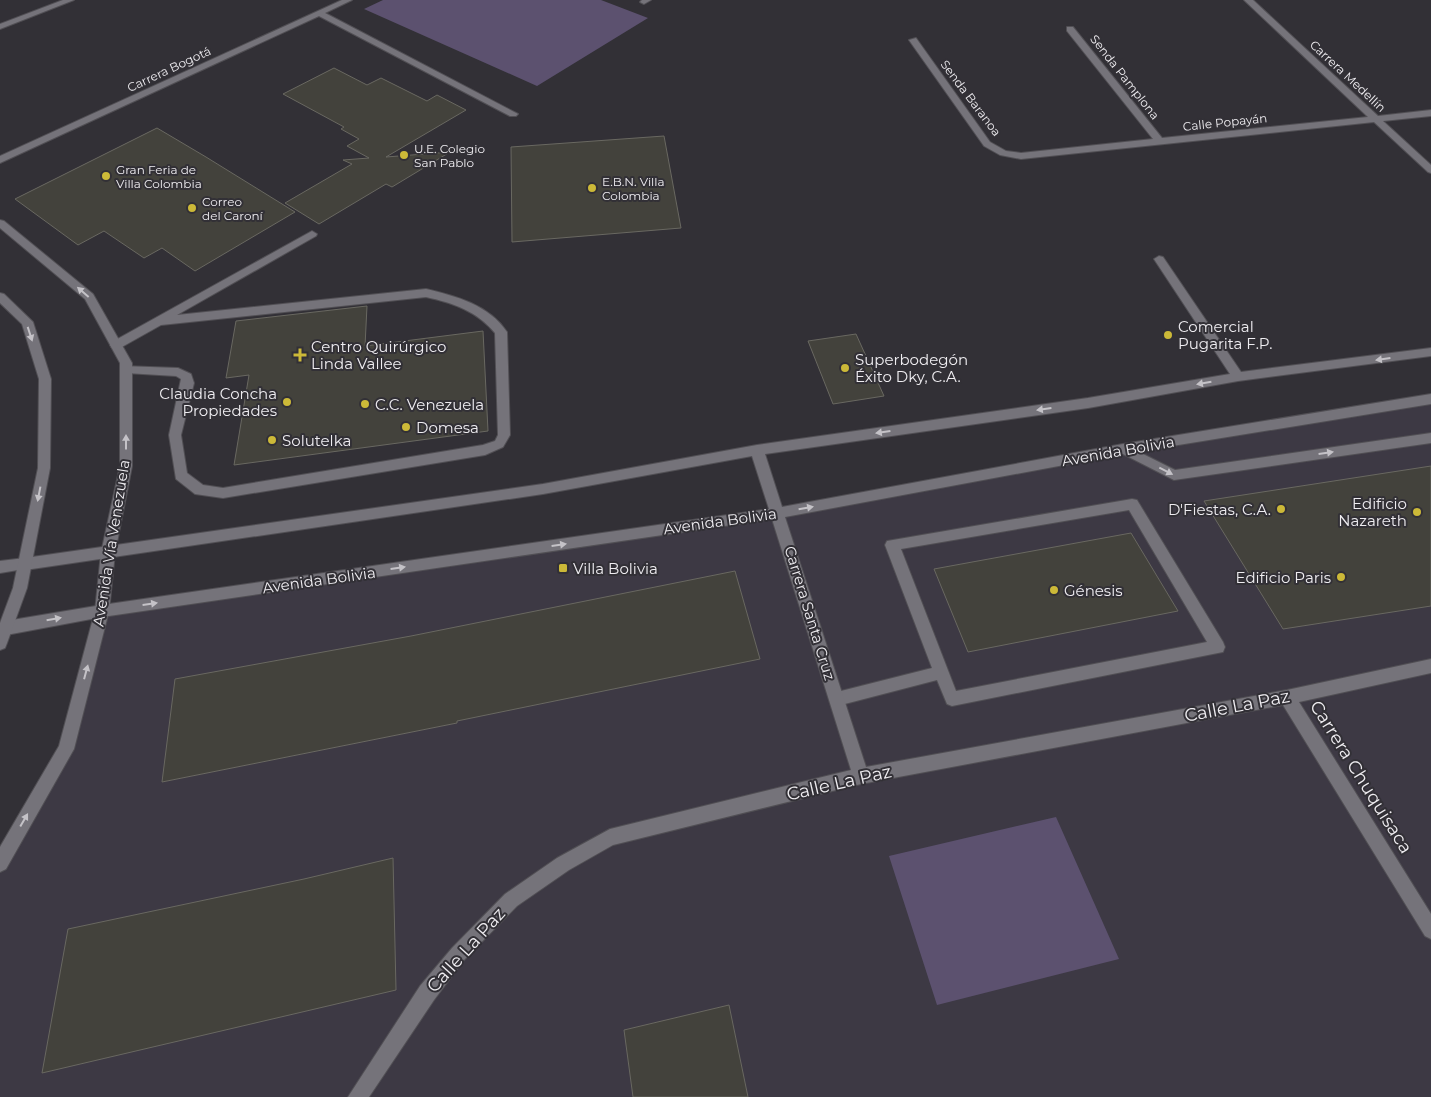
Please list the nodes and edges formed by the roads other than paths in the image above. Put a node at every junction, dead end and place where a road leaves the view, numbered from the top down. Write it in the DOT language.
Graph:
graph roads {
  1 [pos="70,0"];
  2 [pos="348,0"];
  3 [pos="1248,0"];
  4 [pos="320,14"];
  5 [pos="0,27"];
  6 [pos="1070,28"];
  7 [pos="912,40"];
  8 [pos="1431,113"];
  9 [pos="513,114"];
  10 [pos="1376,120"];
  11 [pos="1160,142"];
  12 [pos="1021,156"];
  13 [pos="0,160"];
  14 [pos="1431,170"];
  15 [pos="0,223"];
  16 [pos="312,234"];
  17 [pos="1159,259"];
  18 [pos="0,297"];
  19 [pos="161,321"];
  20 [pos="116,346"];
  21 [pos="1431,352"];
  22 [pos="126,368"];
  23 [pos="1238,377"];
  24 [pos="1429,401"];
  25 [pos="1431,438"];
  26 [pos="1123,449"];
  27 [pos="757,450"];
  28 [pos="779,513"];
  29 [pos="108,553"];
  30 [pos="25,564"];
  31 [pos="0,567"];
  32 [pos="102,611"];
  33 [pos="6,628"];
  34 [pos="0,643"];
  35 [pos="1431,666"];
  36 [pos="942,672"];
  37 [pos="1287,697"];
  38 [pos="836,699"];
  39 [pos="861,776"];
  40 [pos="0,863"];
  41 [pos="1431,930"];
  42 [pos="358,1097"];
  1 -- 5 [label="street"];
  2 -- 4 [label="street, Carrera Bogotá"];
  3 -- 10 [label="street, Carrera Medellín"];
  4 -- 9 [label="street"];
  4 -- 13 [label="street, Carrera Bogotá"];
  6 -- 11 [label="street, Senda Pamplona"];
  7 -- 12 [label="street, Senda Baranoa"];
  8 -- 10 [label="street, Calle Popayán"];
  10 -- 11 [label="street, Calle Popayán"];
  10 -- 14 [label="street, Carrera Medellín"];
  11 -- 12 [label="street, Calle Popayán"];
  20 -- 15 [label="street, Avenida Vía Venezuela, one-way"];
  16 -- 19 [label="street"];
  17 -- 23 [label="street"];
  18 -- 30 [label="street, one-way"];
  19 -- 20 [label="street"];
  19 -- 22 [label="street"];
  20 -- 22 [label="street, Avenida Vía Venezuela"];
  21 -- 23 [label="street, one-way"];
  29 -- 22 [label="street, Avenida Vía Venezuela, one-way"];
  23 -- 27 [label="street, one-way"];
  24 -- 26 [label="street, Avenida Bolivia"];
  26 -- 25 [label="street, one-way"];
  28 -- 26 [label="street, Avenida Bolivia, one-way"];
  27 -- 28 [label="street, Carrera Santa Cruz"];
  27 -- 29 [label="street"];
  32 -- 28 [label="street, Avenida Bolivia, one-way"];
  28 -- 38 [label="street, Carrera Santa Cruz"];
  29 -- 30 [label="street"];
  29 -- 32 [label="street, Avenida Vía Venezuela"];
  30 -- 31 [label="street"];
  30 -- 33 [label="street"];
  33 -- 32 [label="street, Avenida Bolivia, one-way"];
  40 -- 32 [label="street, Avenida Vía Venezuela, one-way"];
  33 -- 34 [label="street"];
  35 -- 37 [label="street, Calle La Paz"];
  36 -- 36 [label="street"];
  36 -- 38 [label="street"];
  37 -- 39 [label="street, Calle La Paz"];
  37 -- 41 [label="street, Carrera Chuquisaca"];
  38 -- 39 [label="street, Carrera Santa Cruz"];
  39 -- 42 [label="street, Calle La Paz"];
}
